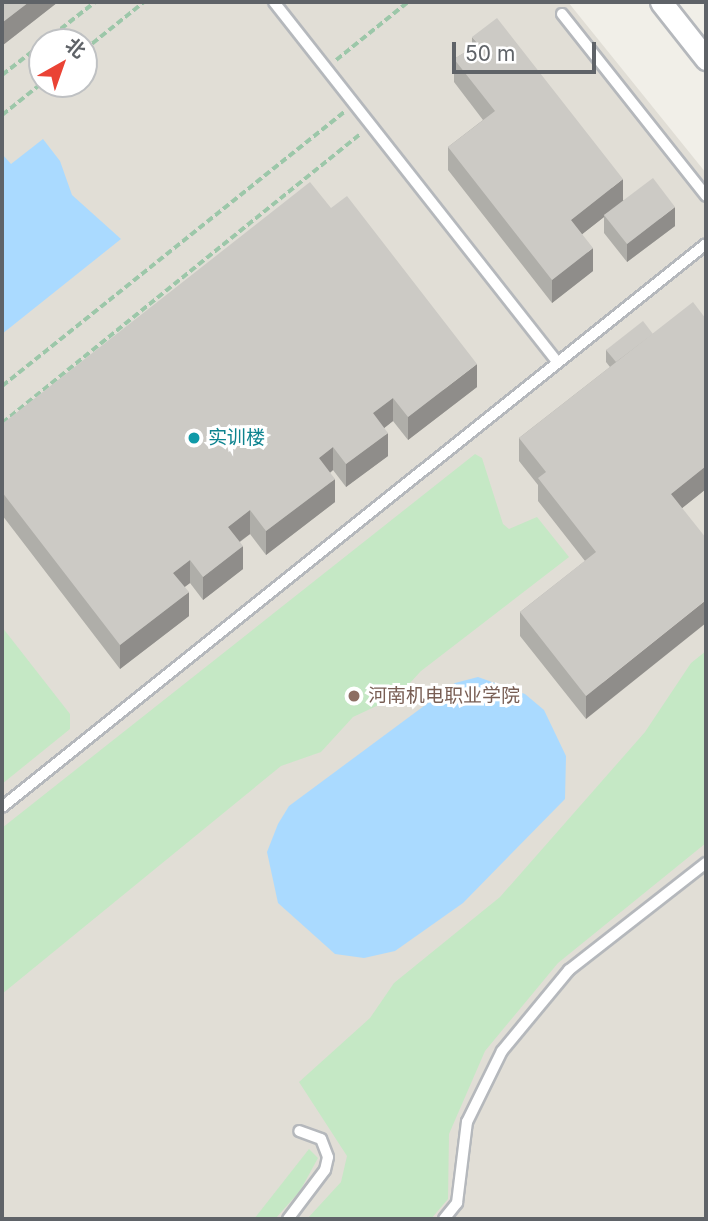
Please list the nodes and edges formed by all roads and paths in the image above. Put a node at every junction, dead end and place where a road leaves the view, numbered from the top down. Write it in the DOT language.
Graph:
graph roads {
  1 [pos="95,2"];
  2 [pos="144,2"];
  3 [pos="274,2"];
  4 [pos="408,2"];
  5 [pos="662,2"];
  6 [pos="562,14"];
  7 [pos="62,28"];
  8 [pos="98,39"];
  9 [pos="28,55"];
  10 [pos="706,59"];
  11 [pos="326,68"];
  12 [pos="2,75"];
  13 [pos="28,95"];
  14 [pos="354,104"];
  15 [pos="2,116"];
  16 [pos="371,125"];
  17 [pos="706,196"];
  18 [pos="706,244"];
  19 [pos="556,360"];
  20 [pos="2,386"];
  21 [pos="2,423"];
  22 [pos="2,807"];
  23 [pos="706,863"];
  24 [pos="299,1131"];
  25 [pos="288,1219"];
  26 [pos="444,1219"];
  1 -- 7 [label="path"];
  2 -- 8 [label="path"];
  3 -- 11 [label="lane"];
  4 -- 11 [label="path"];
  5 -- 10 [label="street"];
  6 -- 17 [label="lane"];
  9 -- 12 [label="path"];
  11 -- 14 [label="lane"];
  13 -- 15 [label="path"];
  14 -- 16 [label="lane"];
  14 -- 20 [label="path"];
  16 -- 19 [label="lane"];
  16 -- 21 [label="path"];
  18 -- 19 [label="lane"];
  19 -- 22 [label="lane"];
  23 -- 26 [label="lane"];
  24 -- 25 [label="lane"];
}
